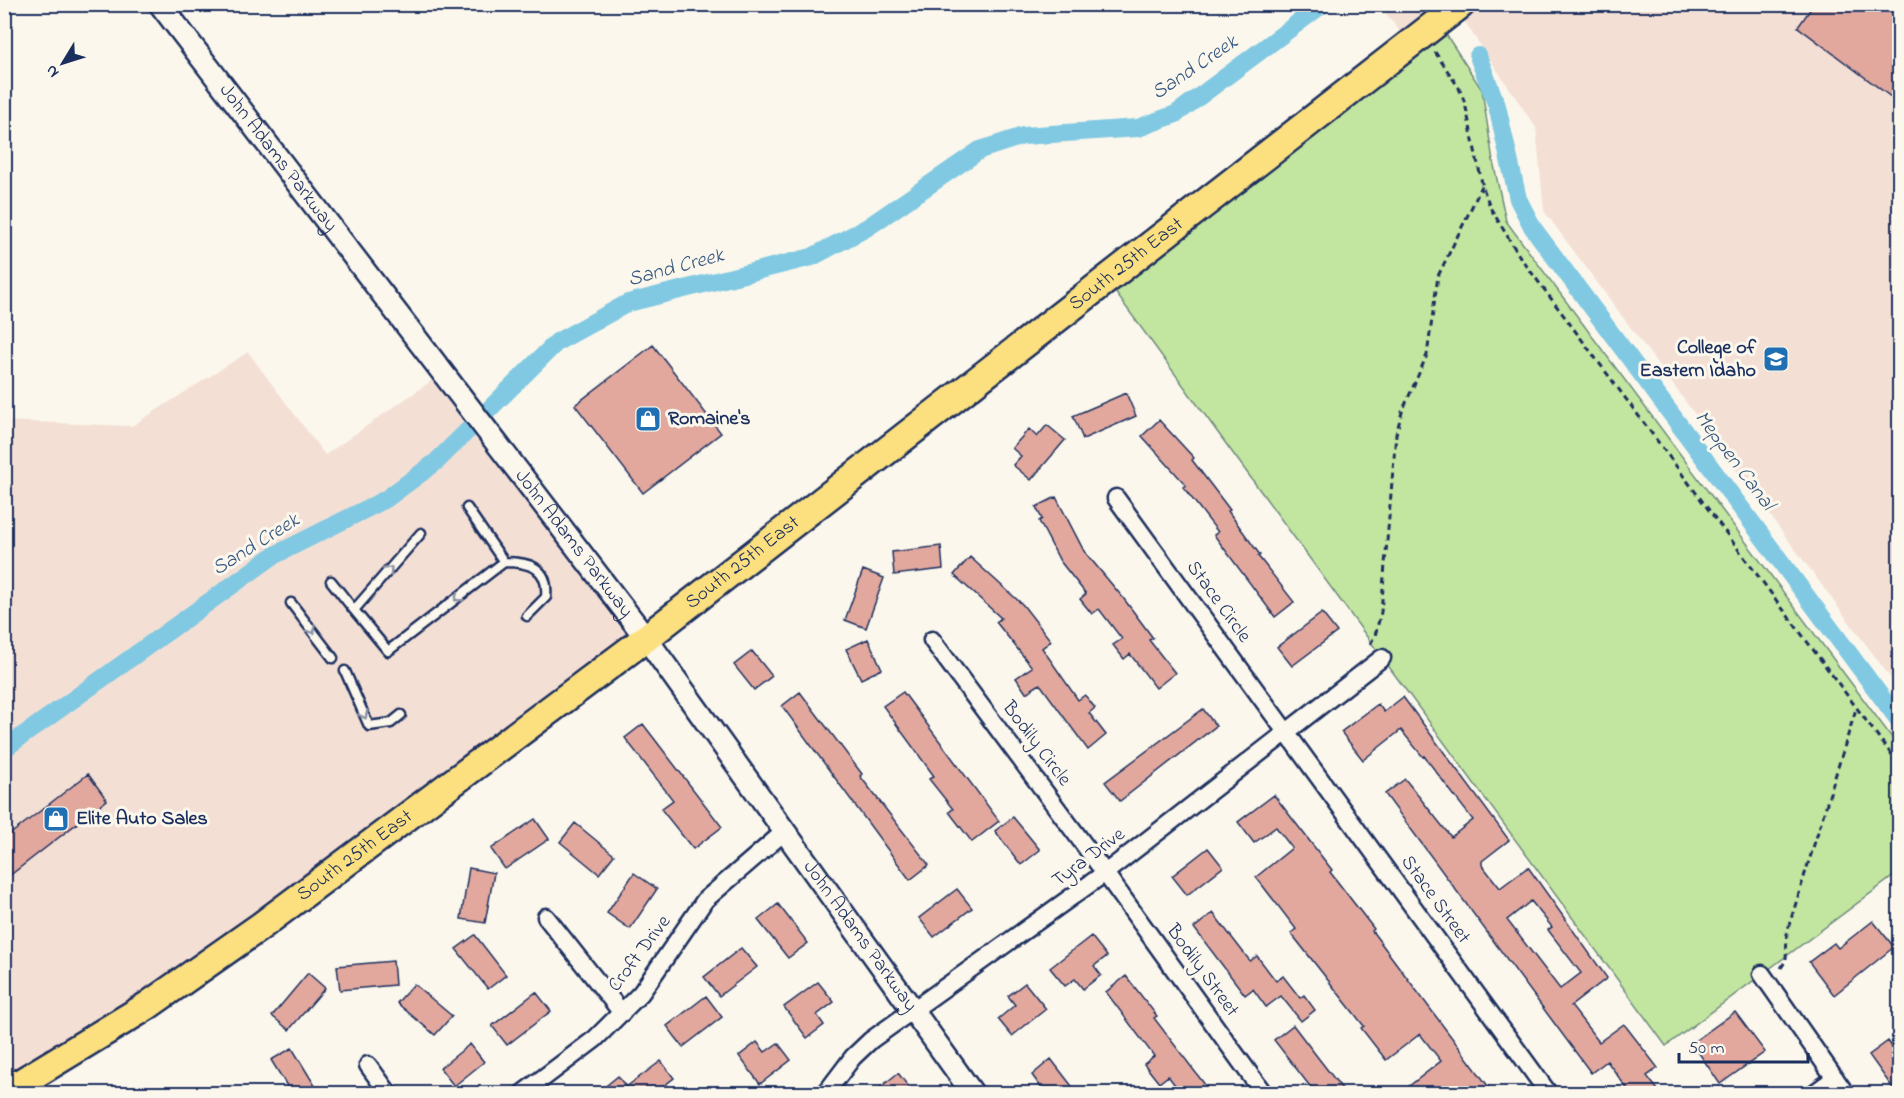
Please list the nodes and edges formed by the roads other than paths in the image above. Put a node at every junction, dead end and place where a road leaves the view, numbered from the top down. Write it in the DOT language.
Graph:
graph roads {
  1 [pos="160,4"];
  2 [pos="1461,4"];
  3 [pos="1116,498"];
  4 [pos="467,508"];
  5 [pos="421,533"];
  6 [pos="504,562"];
  7 [pos="331,581"];
  8 [pos="291,603"];
  9 [pos="354,610"];
  10 [pos="526,616"];
  11 [pos="646,638"];
  12 [pos="932,640"];
  13 [pos="333,658"];
  14 [pos="1382,658"];
  15 [pos="345,671"];
  16 [pos="401,715"];
  17 [pos="1287,731"];
  18 [pos="784,832"];
  19 [pos="1105,873"];
  20 [pos="546,917"];
  21 [pos="1762,974"];
  22 [pos="913,1010"];
  23 [pos="622,1013"];
  24 [pos="368,1065"];
  25 [pos="1835,1078"];
  26 [pos="4,1093"];
  27 [pos="389,1094"];
  28 [pos="522,1094"];
  29 [pos="825,1094"];
  30 [pos="973,1094"];
  31 [pos="1264,1094"];
  32 [pos="1549,1094"];
  33 [pos="1814,1094"];
  34 [pos="1846,1094"];
  1 -- 11 [label="street, John Adams Parkway"];
  2 -- 11 [label="main road, South 25th East"];
  3 -- 17 [label="street, Stace Circle"];
  4 -- 6 [label="lane"];
  9 -- 5 [label="lane, one-way"];
  6 -- 9 [label="lane, one-way"];
  6 -- 10 [label="lane"];
  7 -- 9 [label="lane"];
  8 -- 13 [label="lane, one-way"];
  11 -- 18 [label="street, John Adams Parkway"];
  11 -- 26 [label="main road, South 25th East"];
  12 -- 19 [label="street, Bodily Circle"];
  14 -- 17 [label="street, Tyra Drive"];
  15 -- 16 [label="lane, one-way"];
  17 -- 19 [label="street, Tyra Drive"];
  17 -- 32 [label="street, Stace Street"];
  18 -- 22 [label="street, John Adams Parkway"];
  18 -- 23 [label="street, Croft Drive"];
  19 -- 22 [label="street, Tyra Drive"];
  19 -- 31 [label="street, Bodily Street"];
  20 -- 23 [label="street"];
  21 -- 25 [label="street"];
  22 -- 29 [label="street, Tyra Drive"];
  22 -- 30 [label="street, John Adams Parkway"];
  23 -- 28 [label="street, Croft Drive"];
  24 -- 27 [label="street"];
  25 -- 33 [label="street"];
  25 -- 34 [label="street"];
}
